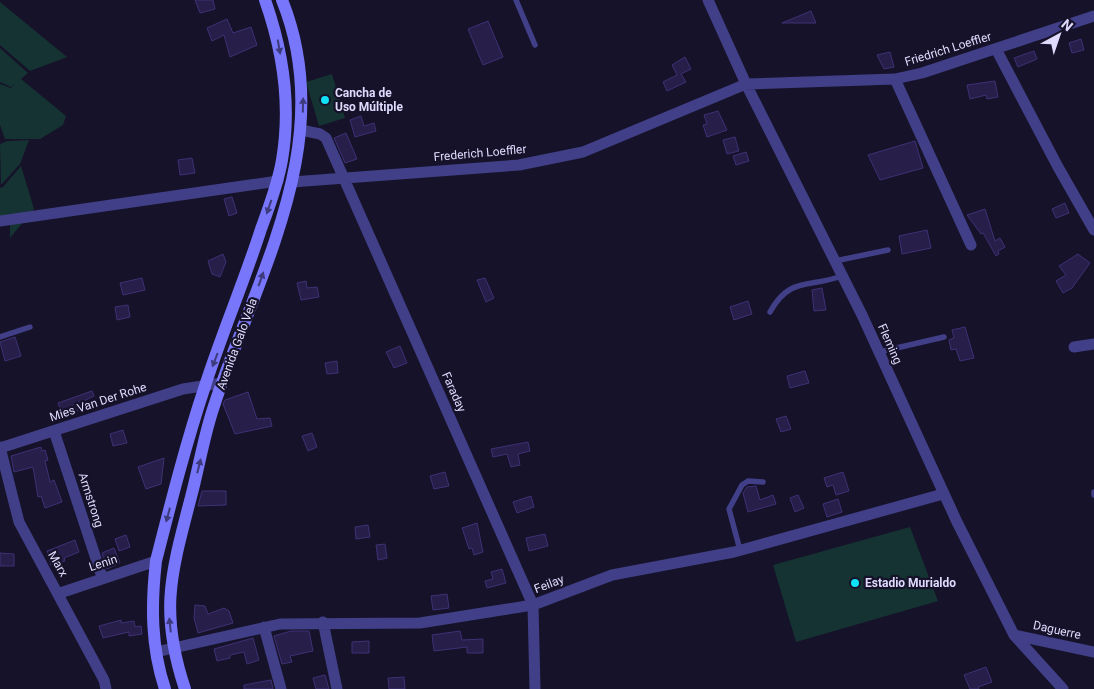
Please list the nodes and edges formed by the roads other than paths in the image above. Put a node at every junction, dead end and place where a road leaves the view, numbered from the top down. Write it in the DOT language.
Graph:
graph roads {
  1 [pos="266,0"];
  2 [pos="282,0"];
  3 [pos="516,0"];
  4 [pos="708,0"];
  5 [pos="1094,16"];
  6 [pos="535,45"];
  7 [pos="996,49"];
  8 [pos="895,79"];
  9 [pos="746,84"];
  10 [pos="301,130"];
  11 [pos="344,178"];
  12 [pos="278,181"];
  13 [pos="292,182"];
  14 [pos="1080,204"];
  15 [pos="1094,213"];
  16 [pos="0,221"];
  17 [pos="1094,230"];
  18 [pos="971,245"];
  19 [pos="888,250"];
  20 [pos="835,261"];
  21 [pos="842,276"];
  22 [pos="770,312"];
  23 [pos="30,327"];
  24 [pos="0,337"];
  25 [pos="944,337"];
  26 [pos="1094,344"];
  27 [pos="1074,347"];
  28 [pos="879,352"];
  29 [pos="222,383"];
  30 [pos="205,385"];
  31 [pos="54,431"];
  32 [pos="0,448"];
  33 [pos="763,482"];
  34 [pos="943,494"];
  35 [pos="740,550"];
  36 [pos="156,561"];
  37 [pos="102,577"];
  38 [pos="60,594"];
  39 [pos="533,605"];
  40 [pos="323,622"];
  41 [pos="264,627"];
  42 [pos="1014,635"];
  43 [pos="173,648"];
  44 [pos="156,652"];
  45 [pos="1094,652"];
  46 [pos="106,689"];
  47 [pos="165,689"];
  48 [pos="185,689"];
  49 [pos="281,689"];
  50 [pos="337,689"];
  51 [pos="535,689"];
  52 [pos="1063,689"];
  1 -- 12 [label="main road, Avenida Galo Vela, one-way"];
  10 -- 2 [label="main road, Avenida Galo Vela, one-way"];
  3 -- 6 [label="lane"];
  4 -- 9 [label="street, Fleming"];
  5 -- 7 [label="street, Friedrich Loeffler"];
  7 -- 8 [label="street, Friedrich Loeffler"];
  7 -- 14 [label="street"];
  8 -- 9 [label="street, Friedrich Loeffler"];
  8 -- 18 [label="street"];
  9 -- 11 [label="street, Frederich Loeffler"];
  9 -- 20 [label="street, Fleming"];
  10 -- 11 [label="street, Faraday"];
  10 -- 13 [label="main road, Avenida Galo Vela"];
  11 -- 13 [label="street, Frederich Loeffler"];
  11 -- 39 [label="street, Faraday"];
  12 -- 16 [label="street"];
  12 -- 30 [label="main road, Avenida Galo Vela, one-way"];
  29 -- 13 [label="main road, Avenida Galo Vela, one-way"];
  14 -- 15 [label="street"];
  14 -- 17 [label="street"];
  19 -- 20 [label="lane"];
  20 -- 21 [label="street, Fleming"];
  21 -- 22 [label="lane"];
  21 -- 28 [label="street, Fleming"];
  23 -- 24 [label="lane"];
  25 -- 28 [label="lane"];
  26 -- 27 [label="street"];
  28 -- 34 [label="street, Fleming"];
  29 -- 30 [label="street, Mies Van Der Rohe"];
  43 -- 29 [label="main road, Avenida Galo Vela, one-way"];
  30 -- 31 [label="street, Mies Van Der Rohe"];
  30 -- 36 [label="main road, Avenida Galo Vela, one-way"];
  31 -- 32 [label="street, Mies Van Der Rohe"];
  31 -- 37 [label="street, Armstrong"];
  32 -- 38 [label="street, Marx"];
  33 -- 35 [label="lane"];
  34 -- 35 [label="street, Feilay"];
  34 -- 42 [label="street, Fleming"];
  35 -- 39 [label="street, Feilay"];
  36 -- 37 [label="street, Lenin"];
  36 -- 44 [label="main road, Avenida Galo Vela"];
  37 -- 38 [label="street, Lenin"];
  38 -- 46 [label="street, Marx"];
  39 -- 40 [label="street, Feilay"];
  39 -- 51 [label="street, Faraday"];
  40 -- 41 [label="street, Feilay"];
  40 -- 50 [label="street"];
  41 -- 43 [label="street, Feilay"];
  41 -- 49 [label="street"];
  42 -- 45 [label="street, Daguerre"];
  42 -- 52 [label="street, Fleming"];
  43 -- 44 [label="street, Feilay"];
  43 -- 48 [label="main road, Avenida Galo Vela"];
  44 -- 47 [label="main road, Avenida Galo Vela"];
}
